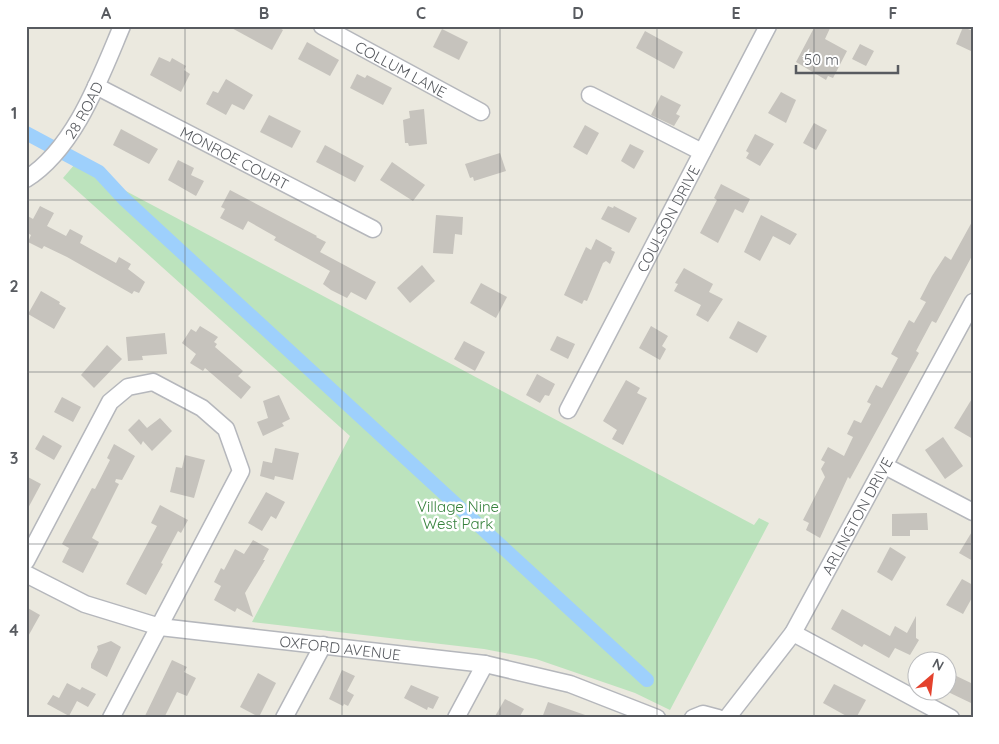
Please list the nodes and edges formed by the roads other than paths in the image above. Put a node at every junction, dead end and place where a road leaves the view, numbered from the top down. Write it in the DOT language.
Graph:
graph roads {
  1 [pos="122,26"];
  2 [pos="322,26"];
  3 [pos="768,26"];
  4 [pos="96,86"];
  5 [pos="590,95"];
  6 [pos="481,112"];
  7 [pos="702,152"];
  8 [pos="26,179"];
  9 [pos="373,229"];
  10 [pos="973,302"];
  11 [pos="568,410"];
  12 [pos="885,466"];
  13 [pos="973,512"];
  14 [pos="26,560"];
  15 [pos="26,574"];
  16 [pos="160,627"];
  17 [pos="793,633"];
  18 [pos="323,645"];
  19 [pos="485,664"];
  20 [pos="111,718"];
  21 [pos="284,718"];
  22 [pos="456,718"];
  23 [pos="658,718"];
  24 [pos="693,718"];
  25 [pos="718,718"];
  26 [pos="727,718"];
  27 [pos="951,718"];
  1 -- 4 [label="street, 28 ROAD"];
  2 -- 6 [label="street, COLLUM LANE"];
  3 -- 7 [label="street, COULSON DRIVE"];
  4 -- 8 [label="street, 28 ROAD"];
  4 -- 9 [label="street, MONROE COURT"];
  5 -- 7 [label="street"];
  7 -- 11 [label="street, COULSON DRIVE"];
  10 -- 12 [label="street, ARLINGTON DRIVE"];
  12 -- 13 [label="street"];
  12 -- 17 [label="street, ARLINGTON DRIVE"];
  14 -- 16 [label="street"];
  15 -- 16 [label="street, OXFORD AVENUE"];
  16 -- 18 [label="street, OXFORD AVENUE"];
  16 -- 20 [label="street"];
  17 -- 26 [label="street, ARLINGTON DRIVE"];
  17 -- 27 [label="street"];
  18 -- 19 [label="street, OXFORD AVENUE"];
  18 -- 21 [label="street"];
  19 -- 22 [label="street"];
  19 -- 23 [label="street, OXFORD AVENUE"];
  24 -- 25 [label="street"];
}
